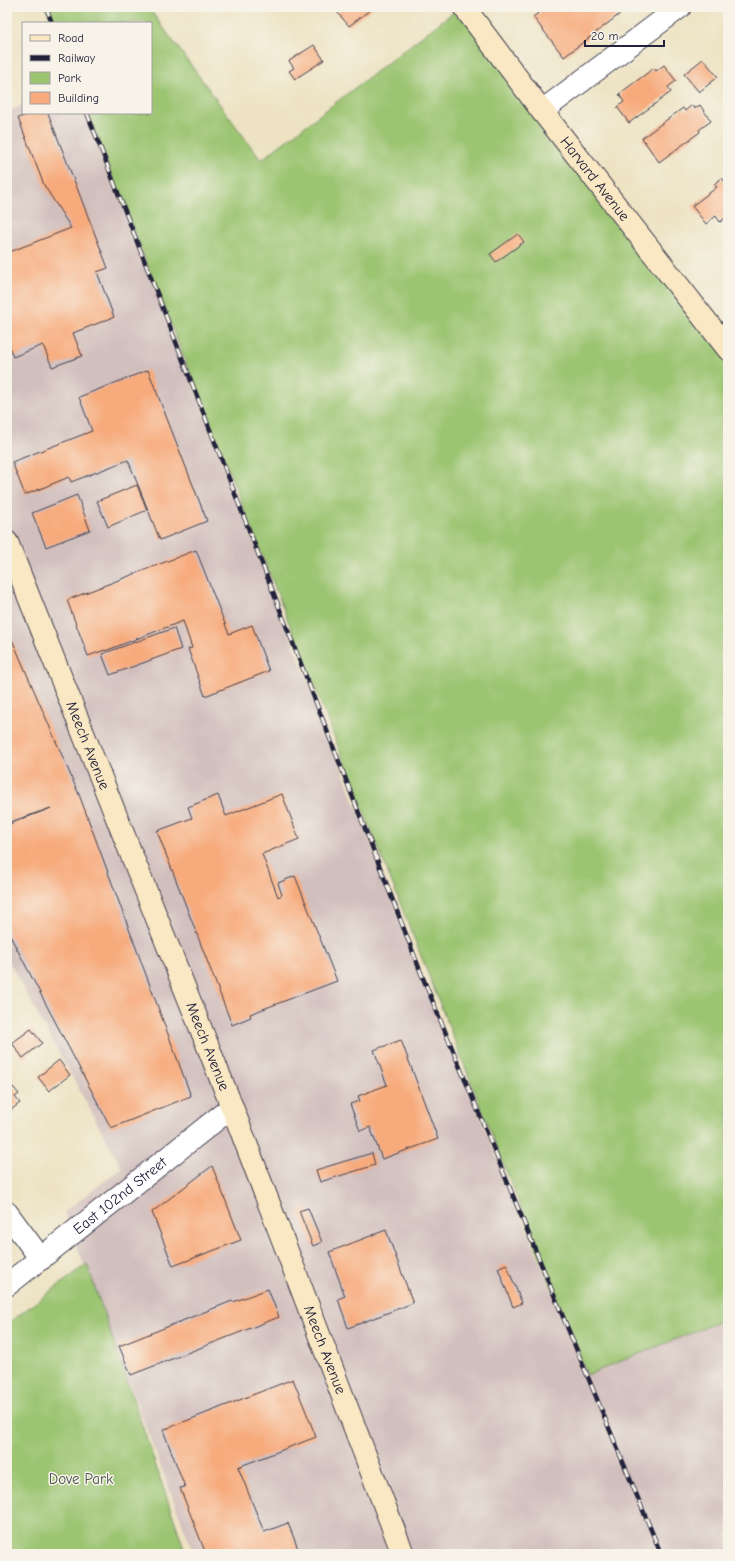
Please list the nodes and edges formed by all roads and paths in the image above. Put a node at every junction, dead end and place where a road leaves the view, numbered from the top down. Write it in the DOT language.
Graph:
graph roads {
  1 [pos="464,7"];
  2 [pos="680,7"];
  3 [pos="542,111"];
  4 [pos="728,349"];
  5 [pos="7,542"];
  6 [pos="232,1107"];
  7 [pos="7,1213"];
  8 [pos="41,1259"];
  9 [pos="7,1285"];
  10 [pos="403,1554"];
  1 -- 3 [label="street, Harvard Avenue"];
  2 -- 3 [label="street"];
  3 -- 4 [label="street, Harvard Avenue"];
  5 -- 6 [label="street, Meech Avenue"];
  6 -- 8 [label="street, East 102nd Street"];
  6 -- 10 [label="street, Meech Avenue"];
  7 -- 8 [label="street"];
  8 -- 9 [label="street, East 102nd Street"];
}
